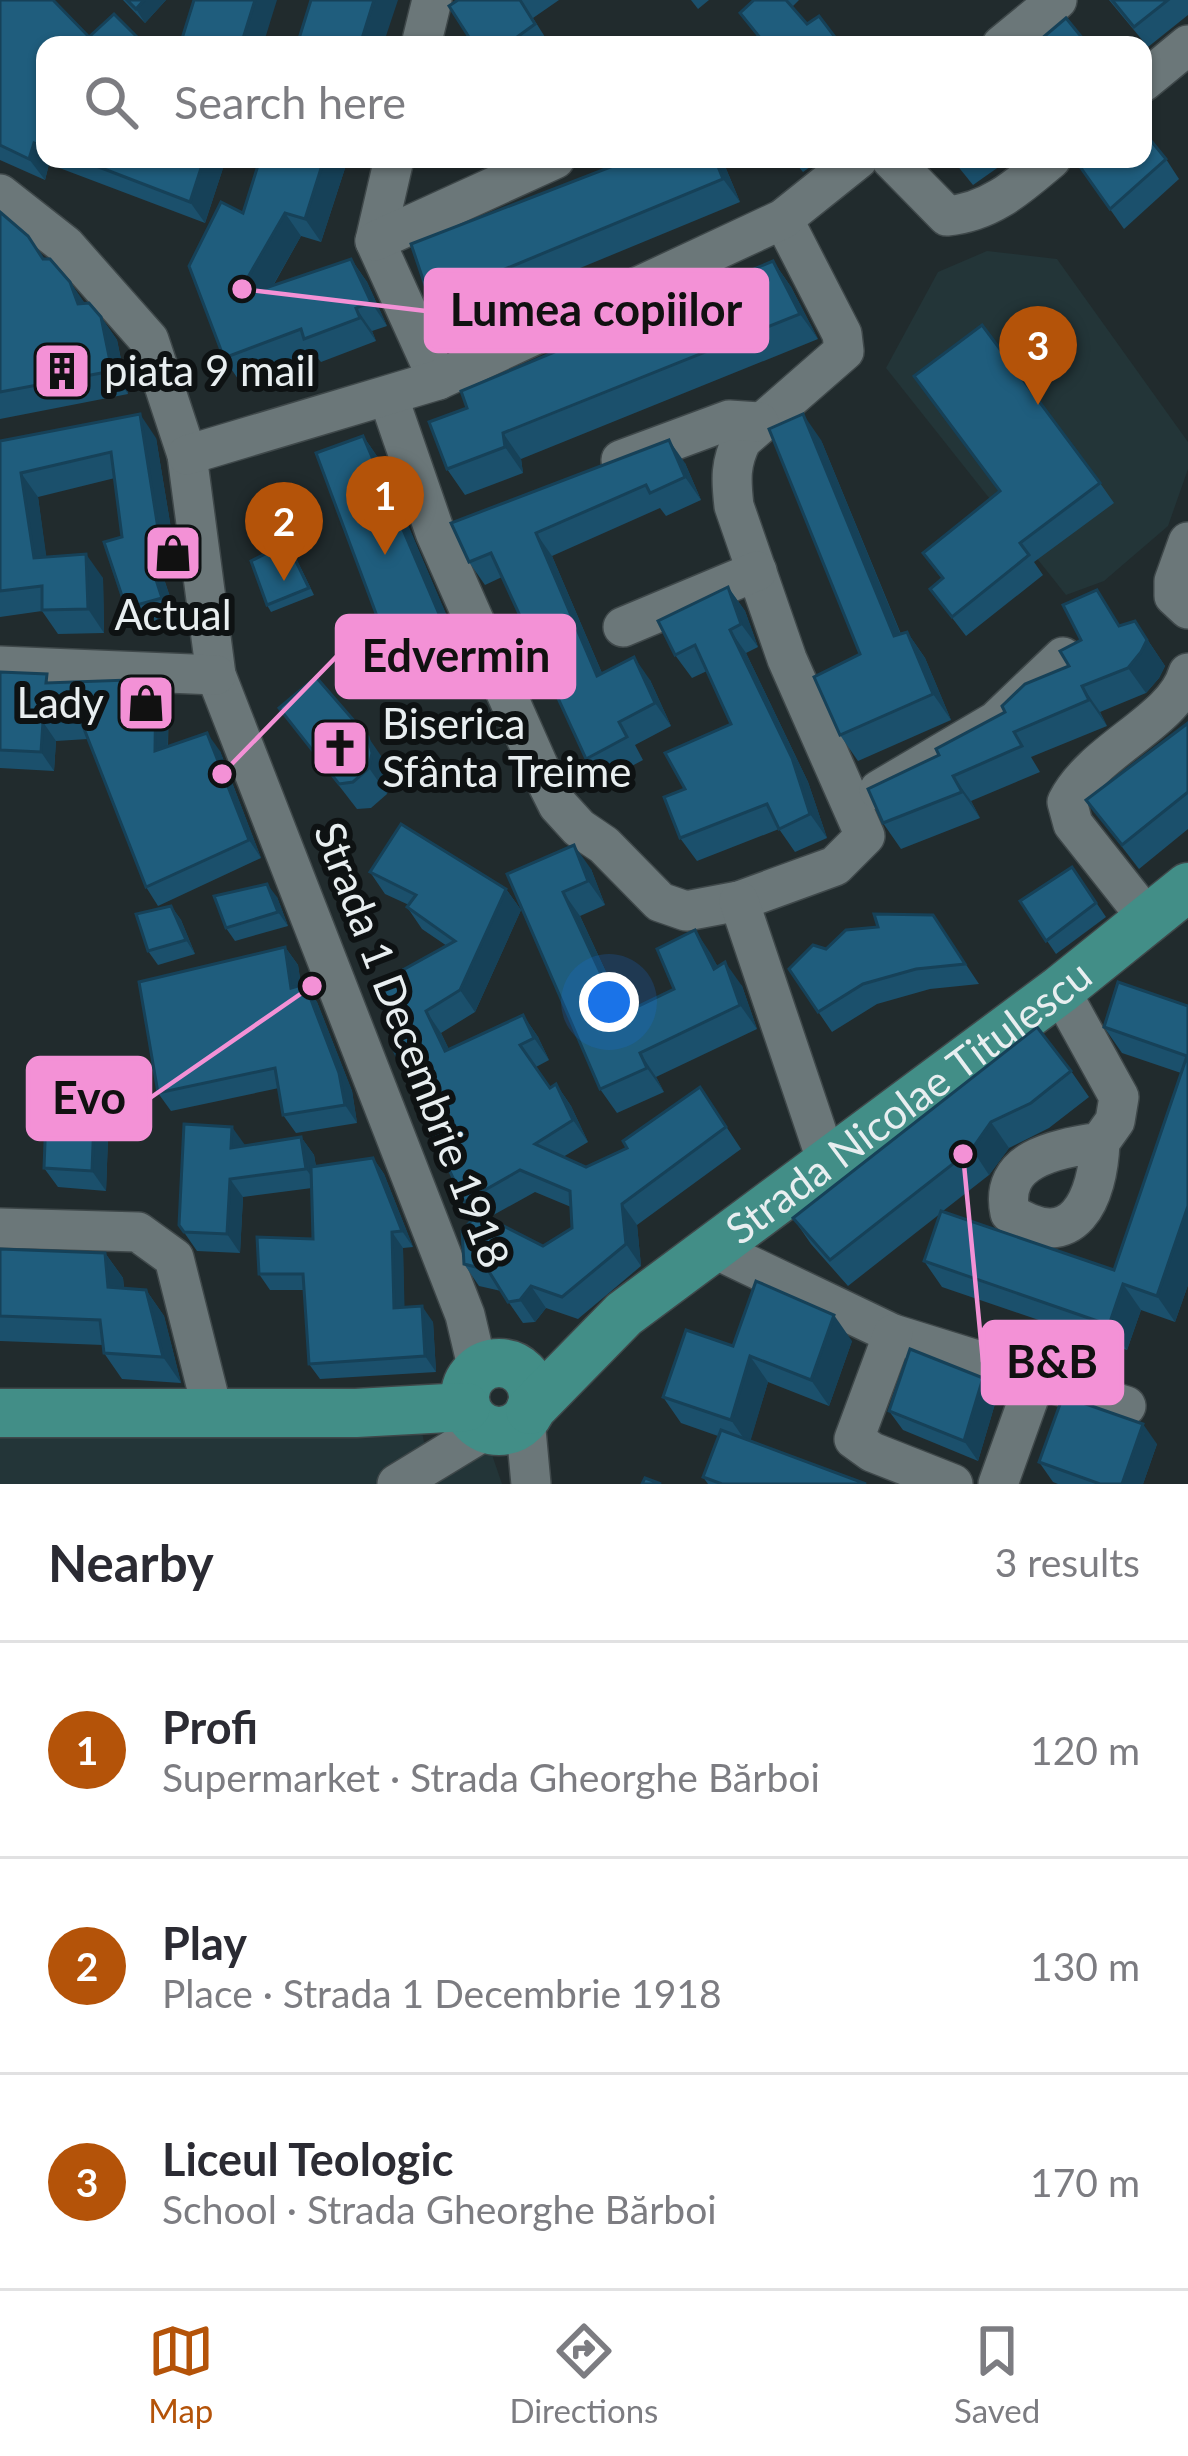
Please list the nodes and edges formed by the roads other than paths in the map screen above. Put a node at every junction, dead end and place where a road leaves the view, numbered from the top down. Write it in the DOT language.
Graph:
graph roads {
  1 [pos="432,0"];
  2 [pos="423,36"];
  3 [pos="1188,45"];
  4 [pos="1152,75"];
  5 [pos="392,168"];
  6 [pos="535,168"];
  7 [pos="846,168"];
  8 [pos="900,168"];
  9 [pos="1041,168"];
  10 [pos="0,194"];
  11 [pos="783,219"];
  12 [pos="375,241"];
  13 [pos="438,380"];
  14 [pos="388,396"];
  15 [pos="174,410"];
  16 [pos="130,418"];
  17 [pos="759,422"];
  18 [pos="187,455"];
  19 [pos="579,477"];
  20 [pos="476,516"];
  21 [pos="435,532"];
  22 [pos="1188,542"];
  23 [pos="757,571"];
  24 [pos="1188,609"];
  25 [pos="623,627"];
  26 [pos="1063,657"];
  27 [pos="0,666"];
  28 [pos="1188,673"];
  29 [pos="216,675"];
  30 [pos="854,806"];
  31 [pos="739,901"];
  32 [pos="1176,901"];
  33 [pos="1060,990"];
  34 [pos="1100,1142"];
  35 [pos="827,1162"];
  36 [pos="0,1228"];
  37 [pos="715,1249"];
  38 [pos="893,1334"];
  39 [pos="1036,1378"];
  40 [pos="493,1399"];
  41 [pos="1126,1406"];
  42 [pos="0,1412"];
  43 [pos="213,1413"];
  44 [pos="397,1484"];
  45 [pos="531,1484"];
  46 [pos="953,1484"];
  47 [pos="998,1484"];
  1 -- 2 [label="street"];
  3 -- 4 [label="street"];
  5 -- 12 [label="street"];
  6 -- 12 [label="street"];
  7 -- 11 [label="street"];
  8 -- 9 [label="street"];
  10 -- 15 [label="street, Strada 1 Decembrie 1918"];
  11 -- 13 [label="street"];
  11 -- 17 [label="street"];
  12 -- 13 [label="street"];
  13 -- 14 [label="street"];
  14 -- 18 [label="street"];
  14 -- 21 [label="street"];
  15 -- 16 [label="street"];
  15 -- 18 [label="street, Strada 1 Decembrie 1918"];
  17 -- 19 [label="street"];
  17 -- 23 [label="street"];
  18 -- 29 [label="street, Strada 1 Decembrie 1918"];
  20 -- 21 [label="street"];
  21 -- 31 [label="street"];
  22 -- 24 [label="street"];
  23 -- 25 [label="street"];
  23 -- 30 [label="street"];
  26 -- 30 [label="street"];
  27 -- 29 [label="street"];
  28 -- 32 [label="street"];
  29 -- 40 [label="street, Strada 1 Decembrie 1918"];
  30 -- 31 [label="street"];
  31 -- 35 [label="street"];
  32 -- 33 [label="main road, Strada Nicolae Titulescu"];
  33 -- 34 [label="street"];
  33 -- 35 [label="main road, Strada Nicolae Titulescu"];
  35 -- 37 [label="main road, Strada Nicolae Titulescu"];
  36 -- 43 [label="street"];
  37 -- 38 [label="street"];
  37 -- 40 [label="main road, Strada Nicolae Titulescu"];
  38 -- 39 [label="street"];
  38 -- 46 [label="street"];
  39 -- 41 [label="street"];
  39 -- 47 [label="street"];
  40 -- 43 [label="main road, Strada Nicolae Titulescu"];
  40 -- 44 [label="street"];
  40 -- 45 [label="street, Strada 1 Decembrie 1918"];
  42 -- 43 [label="main road, Strada Nicolae Titulescu"];
}
